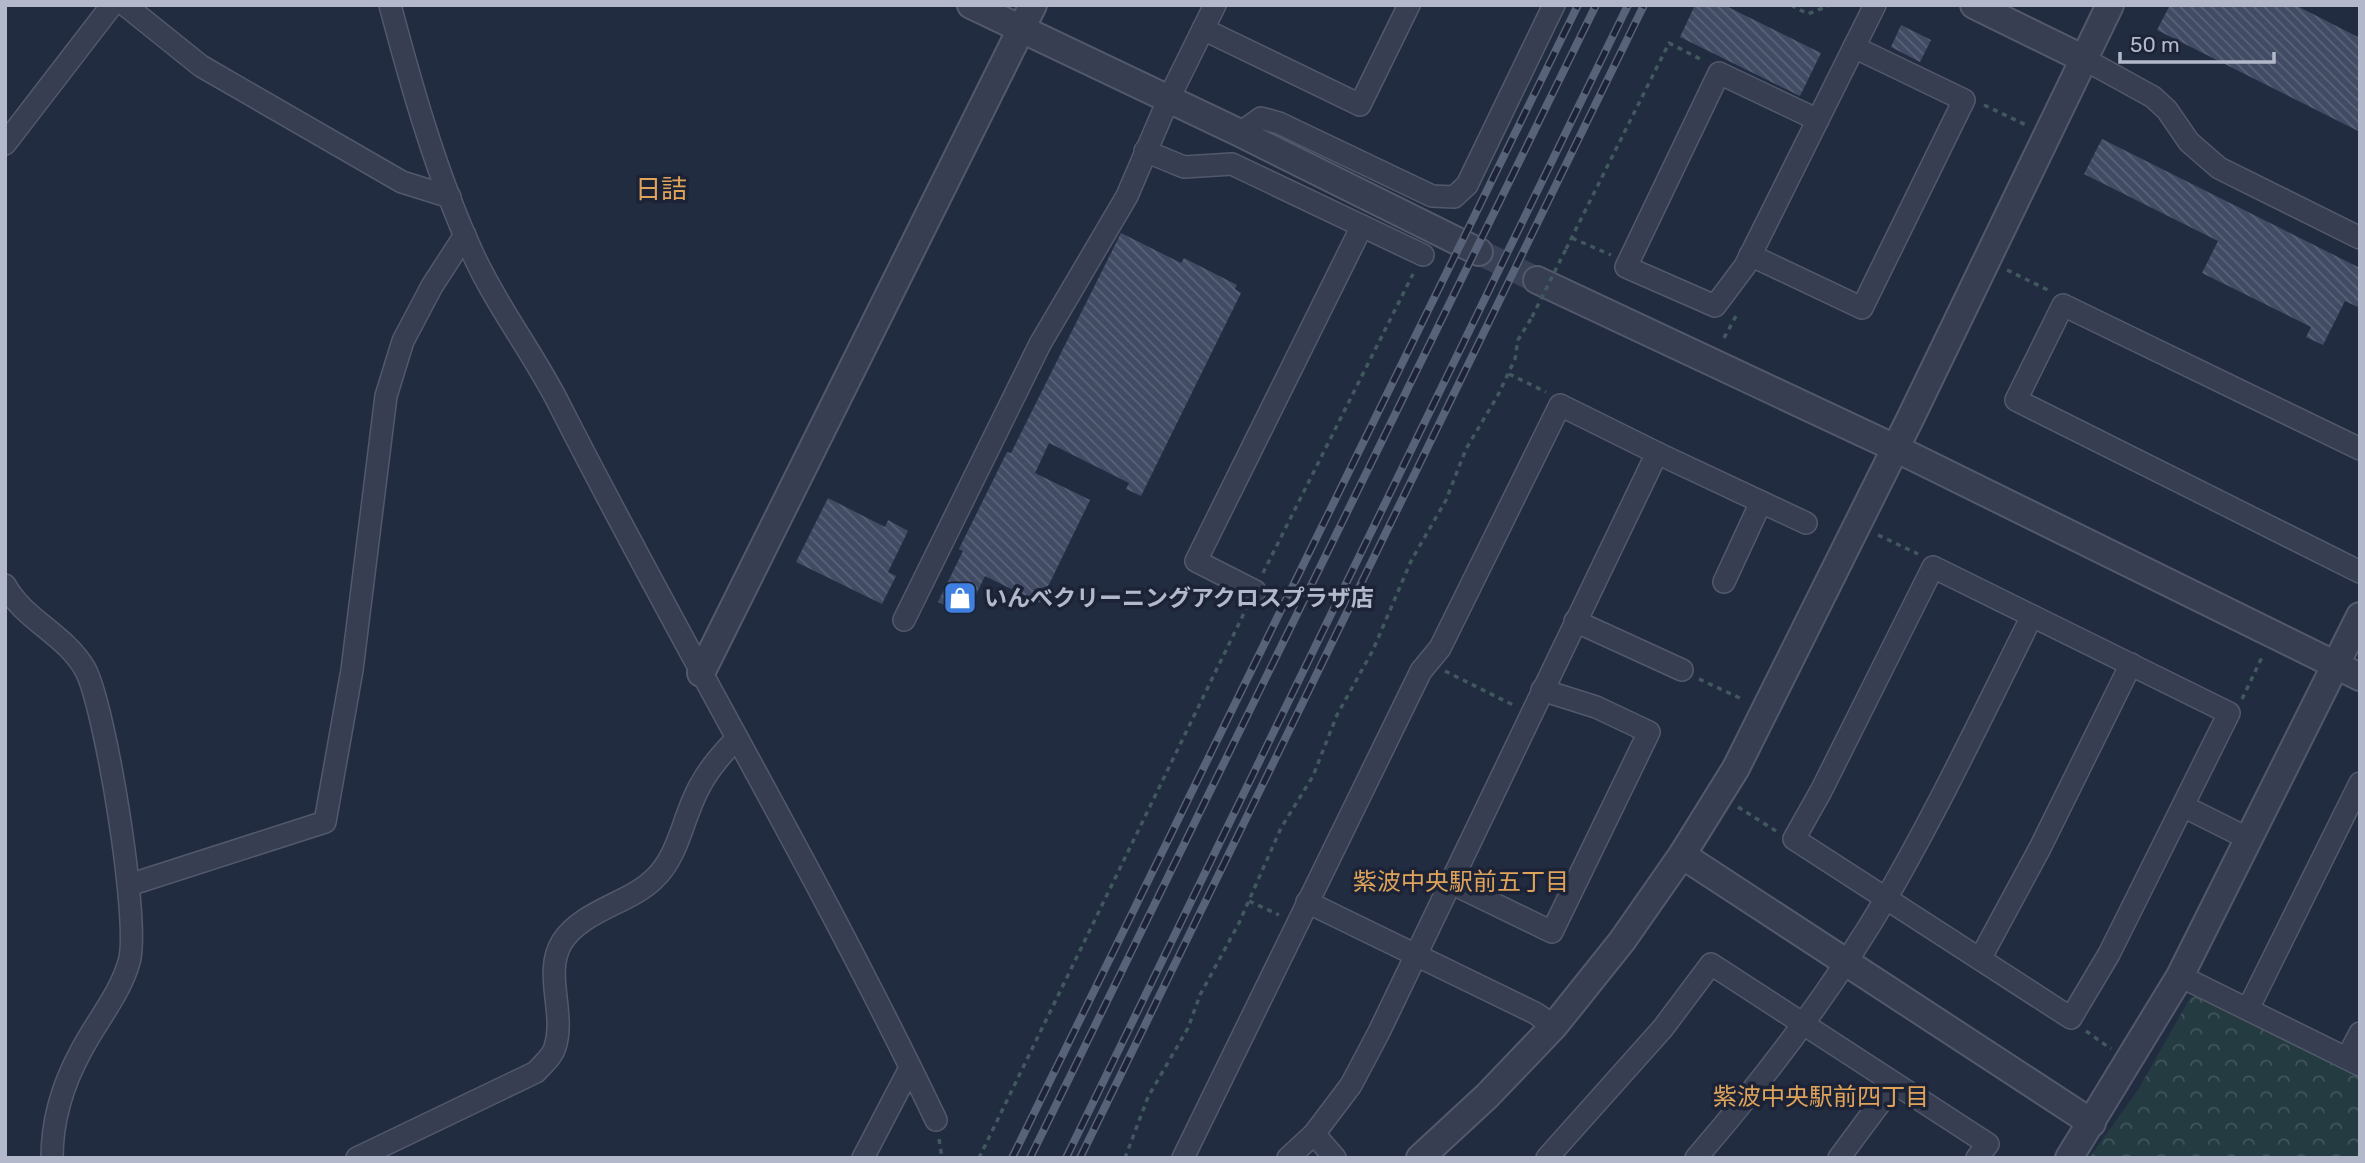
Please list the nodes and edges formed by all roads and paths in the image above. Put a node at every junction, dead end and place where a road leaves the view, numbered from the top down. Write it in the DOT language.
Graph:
graph roads {
  1 [pos="112,5"];
  2 [pos="125,5"];
  3 [pos="390,5"];
  4 [pos="971,5"];
  5 [pos="1215,5"];
  6 [pos="1409,5"];
  7 [pos="1554,5"];
  8 [pos="1791,5"];
  9 [pos="1830,5"];
  10 [pos="1875,5"];
  11 [pos="1974,5"];
  12 [pos="2110,5"];
  13 [pos="1027,16"];
  14 [pos="1203,29"];
  15 [pos="1854,47"];
  16 [pos="2084,59"];
  17 [pos="1719,73"];
  18 [pos="1169,98"];
  19 [pos="1964,100"];
  20 [pos="1818,120"];
  21 [pos="2026,125"];
  22 [pos="1240,133"];
  23 [pos="5,144"];
  24 [pos="1145,151"];
  25 [pos="450,197"];
  26 [pos="1362,226"];
  27 [pos="465,235"];
  28 [pos="1572,238"];
  29 [pos="2360,238"];
  30 [pos="1479,252"];
  31 [pos="1423,255"];
  32 [pos="1750,256"];
  33 [pos="1629,262"];
  34 [pos="2007,270"];
  35 [pos="1538,280"];
  36 [pos="2063,305"];
  37 [pos="1736,316"];
  38 [pos="1724,338"];
  39 [pos="1508,374"];
  40 [pos="1560,405"];
  41 [pos="1895,448"];
  42 [pos="2360,449"];
  43 [pos="1657,453"];
  44 [pos="1761,502"];
  45 [pos="1806,523"];
  46 [pos="1876,534"];
  47 [pos="1933,567"];
  48 [pos="2360,572"];
  49 [pos="1724,582"];
  50 [pos="5,585"];
  51 [pos="1255,590"];
  52 [pos="2032,616"];
  53 [pos="2360,616"];
  54 [pos="904,620"];
  55 [pos="1575,621"];
  56 [pos="2263,656"];
  57 [pos="1428,663"];
  58 [pos="2131,664"];
  59 [pos="2335,665"];
  60 [pos="1682,670"];
  61 [pos="701,673"];
  62 [pos="2360,677"];
  63 [pos="1542,690"];
  64 [pos="1744,700"];
  65 [pos="1518,707"];
  66 [pos="2229,713"];
  67 [pos="737,738"];
  68 [pos="2360,783"];
  69 [pos="2183,806"];
  70 [pos="1738,807"];
  71 [pos="1794,839"];
  72 [pos="2249,839"];
  73 [pos="1682,855"];
  74 [pos="1449,882"];
  75 [pos="129,885"];
  76 [pos="1886,898"];
  77 [pos="1249,901"];
  78 [pos="1307,902"];
  79 [pos="1296,924"];
  80 [pos="1414,954"];
  81 [pos="1980,959"];
  82 [pos="1845,961"];
  83 [pos="2180,976"];
  84 [pos="2248,1009"];
  85 [pos="2071,1018"];
  86 [pos="1804,1024"];
  87 [pos="1554,1026"];
  88 [pos="2360,1032"];
  89 [pos="2119,1054"];
  90 [pos="2353,1062"];
  91 [pos="910,1068"];
  92 [pos="1895,1084"];
  93 [pos="936,1120"];
  94 [pos="2092,1123"];
  95 [pos="1314,1133"];
  96 [pos="52,1158"];
  97 [pos="357,1158"];
  98 [pos="863,1158"];
  99 [pos="979,1158"];
  100 [pos="1125,1158"];
  101 [pos="1183,1158"];
  102 [pos="1288,1158"];
  103 [pos="1335,1158"];
  104 [pos="1420,1158"];
  105 [pos="1547,1158"];
  106 [pos="1696,1158"];
  107 [pos="1839,1158"];
  108 [pos="1977,1158"];
  109 [pos="2068,1158"];
  1 -- 23 [label="street"];
  2 -- 25 [label="street"];
  3 -- 25 [label="street"];
  4 -- 13 [label="street"];
  5 -- 14 [label="street"];
  6 -- 14 [label="street"];
  7 -- 22 [label="street"];
  8 -- 9 [label="path"];
  10 -- 15 [label="street"];
  11 -- 16 [label="street"];
  12 -- 16 [label="street"];
  13 -- 18 [label="street"];
  13 -- 61 [label="street"];
  14 -- 18 [label="street"];
  15 -- 19 [label="street"];
  15 -- 20 [label="street"];
  16 -- 29 [label="street"];
  16 -- 41 [label="street"];
  17 -- 20 [label="street"];
  17 -- 28 [label="path"];
  17 -- 33 [label="street"];
  18 -- 22 [label="street"];
  18 -- 24 [label="street"];
  19 -- 21 [label="path"];
  19 -- 32 [label="street"];
  20 -- 32 [label="street"];
  22 -- 30 [label="street"];
  24 -- 26 [label="street"];
  24 -- 54 [label="street"];
  25 -- 27 [label="street"];
  26 -- 31 [label="street"];
  26 -- 51 [label="street"];
  27 -- 61 [label="street"];
  27 -- 75 [label="street"];
  28 -- 33 [label="path"];
  28 -- 39 [label="path, bridge"];
  31 -- 51 [label="path"];
  32 -- 33 [label="street"];
  34 -- 36 [label="path"];
  35 -- 41 [label="street"];
  36 -- 42 [label="street"];
  36 -- 48 [label="street"];
  37 -- 38 [label="path"];
  39 -- 40 [label="path"];
  39 -- 77 [label="path"];
  40 -- 43 [label="street"];
  40 -- 57 [label="street"];
  41 -- 59 [label="street"];
  41 -- 73 [label="street"];
  43 -- 44 [label="street"];
  43 -- 55 [label="street"];
  44 -- 45 [label="street"];
  44 -- 49 [label="street"];
  46 -- 47 [label="path"];
  47 -- 52 [label="street"];
  47 -- 71 [label="street"];
  50 -- 75 [label="street"];
  51 -- 99 [label="path"];
  52 -- 58 [label="street"];
  52 -- 76 [label="street"];
  53 -- 59 [label="street"];
  55 -- 60 [label="street"];
  55 -- 63 [label="street"];
  56 -- 66 [label="path"];
  57 -- 65 [label="path"];
  57 -- 78 [label="street"];
  58 -- 66 [label="street"];
  58 -- 81 [label="street"];
  59 -- 62 [label="street"];
  59 -- 72 [label="street"];
  60 -- 64 [label="path"];
  61 -- 67 [label="street"];
  63 -- 74 [label="street"];
  63 -- 74 [label="street"];
  66 -- 69 [label="street"];
  67 -- 91 [label="street"];
  67 -- 97 [label="street"];
  68 -- 84 [label="street"];
  69 -- 72 [label="street"];
  69 -- 85 [label="street"];
  70 -- 71 [label="path"];
  71 -- 76 [label="street"];
  72 -- 83 [label="street"];
  73 -- 82 [label="street"];
  73 -- 87 [label="street"];
  74 -- 80 [label="street"];
  75 -- 96 [label="street"];
  76 -- 81 [label="street"];
  76 -- 82 [label="street"];
  77 -- 79 [label="path"];
  77 -- 100 [label="path"];
  78 -- 79 [label="street"];
  78 -- 80 [label="street"];
  79 -- 101 [label="street"];
  80 -- 87 [label="street"];
  80 -- 95 [label="street"];
  81 -- 85 [label="street"];
  82 -- 86 [label="street"];
  82 -- 94 [label="street"];
  83 -- 84 [label="street"];
  83 -- 94 [label="street"];
  84 -- 90 [label="street"];
  85 -- 89 [label="path"];
  86 -- 92 [label="street"];
  86 -- 105 [label="street"];
  86 -- 106 [label="street"];
  87 -- 104 [label="street"];
  88 -- 90 [label="street"];
  91 -- 93 [label="street"];
  91 -- 98 [label="street"];
  92 -- 107 [label="street"];
  92 -- 108 [label="street"];
  94 -- 109 [label="street"];
  95 -- 102 [label="street"];
  95 -- 103 [label="street"];
}
